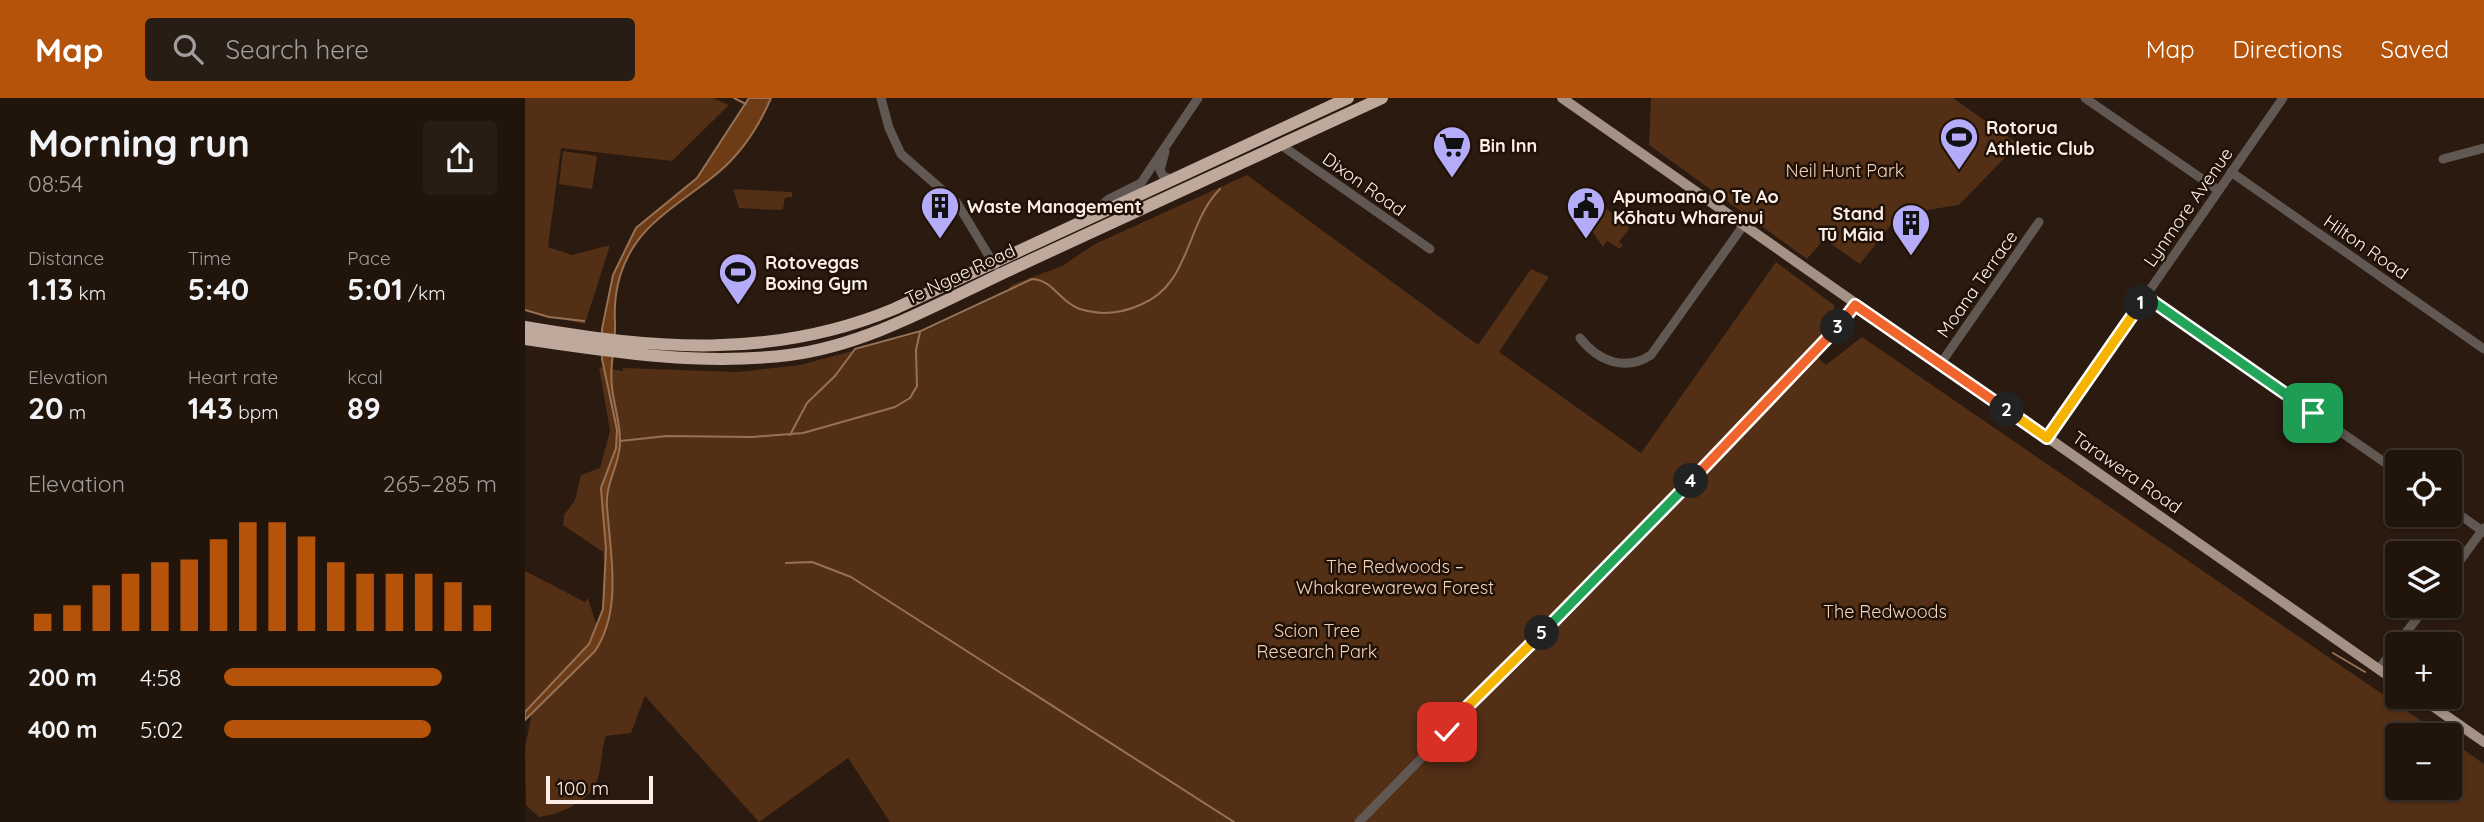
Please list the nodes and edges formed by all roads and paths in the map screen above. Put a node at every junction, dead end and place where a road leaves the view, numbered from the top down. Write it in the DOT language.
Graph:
graph roads {
  1 [pos="881,98"];
  2 [pos="1198,98"];
  3 [pos="1348,98"];
  4 [pos="1382,98"];
  5 [pos="1562,98"];
  6 [pos="2085,98"];
  7 [pos="2283,98"];
  8 [pos="1168,144"];
  9 [pos="1281,145"];
  10 [pos="2484,148"];
  11 [pos="2443,159"];
  12 [pos="2231,172"];
  13 [pos="1173,180"];
  14 [pos="2218,190"];
  15 [pos="1083,222"];
  16 [pos="2039,222"];
  17 [pos="1743,226"];
  18 [pos="1430,248"];
  19 [pos="996,269"];
  20 [pos="2145,296"];
  21 [pos="1855,305"];
  22 [pos="525,327"];
  23 [pos="1580,338"];
  24 [pos="525,339"];
  25 [pos="589,342"];
  26 [pos="706,346"];
  27 [pos="631,347"];
  28 [pos="2484,349"];
  29 [pos="717,360"];
  30 [pos="1941,363"];
  31 [pos="2047,438"];
  32 [pos="2385,463"];
  33 [pos="2462,516"];
  34 [pos="2483,530"];
  35 [pos="2462,558"];
  36 [pos="2417,618"];
  37 [pos="2379,669"];
  38 [pos="2385,673"];
  39 [pos="2437,709"];
  40 [pos="2484,742"];
  41 [pos="1359,822"];
  1 -- 19 [label="street"];
  2 -- 8 [label="street"];
  3 -- 13 [label="highway, Te Ngae Road"];
  4 -- 9 [label="highway, Te Ngae Road"];
  5 -- 17 [label="main road, Tarawera Road"];
  6 -- 14 [label="street"];
  7 -- 12 [label="street, Lynmore Avenue"];
  8 -- 13 [label="street"];
  8 -- 15 [label="street"];
  9 -- 18 [label="street, Dixon Road"];
  9 -- 19 [label="highway, Te Ngae Road"];
  10 -- 11 [label="street"];
  12 -- 14 [label="street, Lynmore Avenue"];
  12 -- 28 [label="street, Hilton Road"];
  13 -- 15 [label="highway, Te Ngae Road"];
  14 -- 20 [label="street, Lynmore Avenue"];
  15 -- 19 [label="highway, Te Ngae Road"];
  16 -- 30 [label="street, Moana Terrace"];
  17 -- 21 [label="main road, Tarawera Road"];
  17 -- 23 [label="street"];
  19 -- 26 [label="highway, Te Ngae Road"];
  19 -- 29 [label="highway, Te Ngae Road"];
  20 -- 31 [label="street, Lynmore Avenue"];
  20 -- 32 [label="street"];
  21 -- 30 [label="main road, Tarawera Road"];
  21 -- 41 [label="street"];
  22 -- 25 [label="highway, Te Ngae Road"];
  24 -- 25 [label="highway, Te Ngae Road"];
  25 -- 27 [label="highway, Te Ngae Road"];
  26 -- 27 [label="highway, Te Ngae Road"];
  26 -- 29 [label="highway"];
  27 -- 29 [label="highway, Te Ngae Road"];
  30 -- 31 [label="main road, Tarawera Road"];
  31 -- 37 [label="main road, Tarawera Road"];
  33 -- 34 [label="street"];
  34 -- 35 [label="street"];
  36 -- 37 [label="street"];
  37 -- 38 [label="main road, Tarawera Road"];
  39 -- 40 [label="main road"];
}
